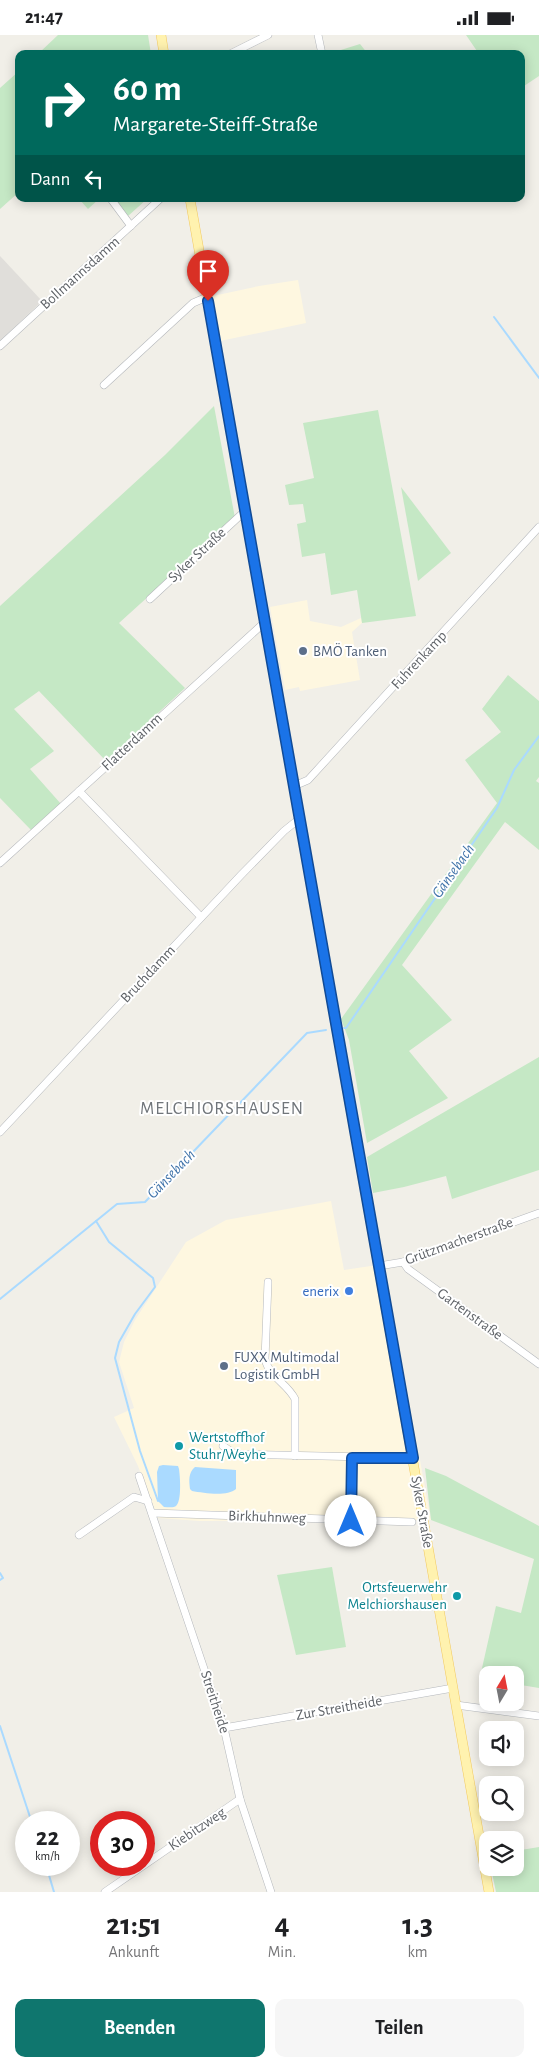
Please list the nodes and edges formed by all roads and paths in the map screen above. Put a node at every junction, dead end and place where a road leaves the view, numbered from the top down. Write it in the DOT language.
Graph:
graph roads {
  1 [pos="161,35"];
  2 [pos="268,35"];
  3 [pos="318,35"];
  4 [pos="163,50"];
  5 [pos="238,50"];
  6 [pos="321,50"];
  7 [pos="113,202"];
  8 [pos="157,202"];
  9 [pos="191,202"];
  10 [pos="132,226"];
  11 [pos="207,297"];
  12 [pos="0,347"];
  13 [pos="104,385"];
  14 [pos="245,511"];
  15 [pos="539,527"];
  16 [pos="150,599"];
  17 [pos="265,622"];
  18 [pos="294,786"];
  19 [pos="79,791"];
  20 [pos="300,819"];
  21 [pos="0,863"];
  22 [pos="201,917"];
  23 [pos="0,1132"];
  24 [pos="539,1213"];
  25 [pos="403,1262"];
  26 [pos="379,1267"];
  27 [pos="268,1282"];
  28 [pos="539,1364"];
  29 [pos="223,1446"];
  30 [pos="295,1457"];
  31 [pos="352,1458"];
  32 [pos="413,1458"];
  33 [pos="139,1476"];
  34 [pos="148,1501"];
  35 [pos="152,1513"];
  36 [pos="351,1521"];
  37 [pos="412,1522"];
  38 [pos="79,1535"];
  39 [pos="453,1688"];
  40 [pos="456,1705"];
  41 [pos="539,1716"];
  42 [pos="224,1728"];
  43 [pos="240,1799"];
  44 [pos="105,1892"];
  45 [pos="271,1892"];
  46 [pos="489,1892"];
  1 -- 4 [label="main road"];
  2 -- 5 [label="street"];
  3 -- 6 [label="street"];
  7 -- 10 [label="street"];
  8 -- 10 [label="street, Bollmannsdamm"];
  9 -- 11 [label="main road, Syker Straße"];
  10 -- 12 [label="street, Bollmannsdamm"];
  11 -- 13 [label="street"];
  11 -- 14 [label="main road, Syker Straße"];
  14 -- 16 [label="street, Syker Straße"];
  14 -- 17 [label="main road, Syker Straße"];
  15 -- 18 [label="street, Fuhrenkamp"];
  17 -- 18 [label="main road, Syker Straße"];
  17 -- 19 [label="street, Flatterdamm"];
  18 -- 20 [label="main road, Syker Straße"];
  19 -- 21 [label="street, Flatterdamm"];
  19 -- 22 [label="street"];
  20 -- 22 [label="street, Bruchdamm"];
  20 -- 26 [label="main road, Syker Straße"];
  22 -- 23 [label="street, Bruchdamm"];
  24 -- 25 [label="street, Grützmacherstraße"];
  25 -- 26 [label="street, Grützmacherstraße"];
  25 -- 28 [label="street, Gartenstraße"];
  26 -- 32 [label="main road, Syker Straße"];
  27 -- 30 [label="street"];
  29 -- 30 [label="street"];
  30 -- 31 [label="street"];
  31 -- 32 [label="street"];
  31 -- 36 [label="street"];
  32 -- 39 [label="main road, Syker Straße"];
  33 -- 34 [label="street, Streitheide"];
  34 -- 35 [label="street, Streitheide"];
  34 -- 38 [label="street"];
  35 -- 36 [label="street, Birkhuhnweg"];
  35 -- 42 [label="street, Streitheide"];
  36 -- 37 [label="street, Birkhuhnweg"];
  39 -- 40 [label="main road, Syker Straße"];
  39 -- 42 [label="street, Zur Streitheide"];
  40 -- 41 [label="street"];
  40 -- 46 [label="main road, Syker Straße"];
  42 -- 43 [label="street, Streitheide"];
  43 -- 44 [label="street, Kiebitzweg"];
  43 -- 45 [label="street, Streitheide"];
}
